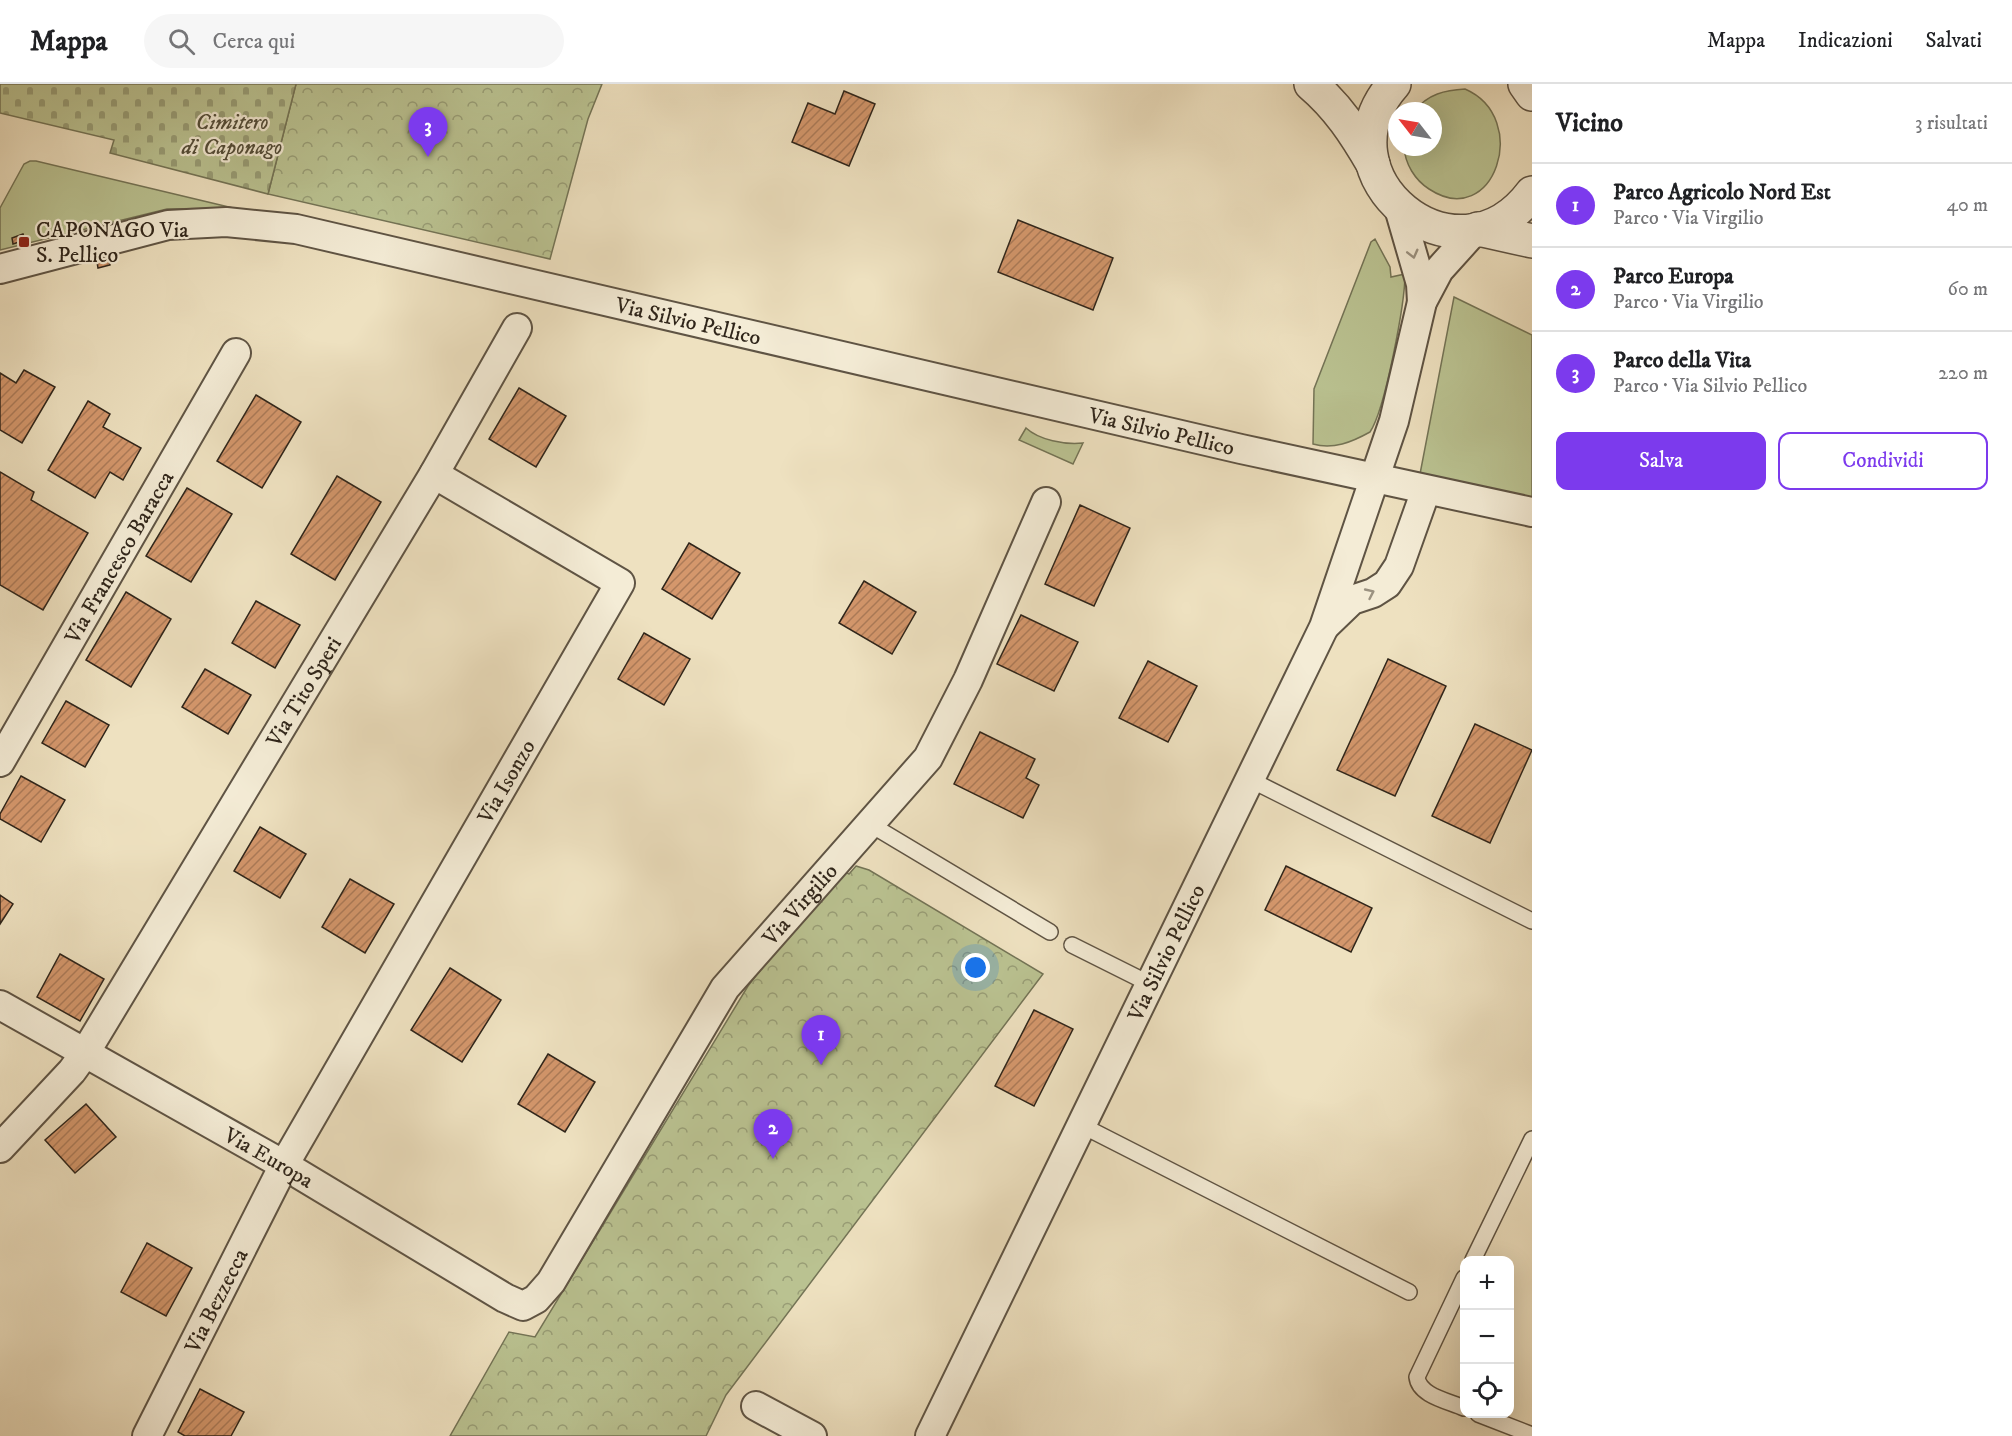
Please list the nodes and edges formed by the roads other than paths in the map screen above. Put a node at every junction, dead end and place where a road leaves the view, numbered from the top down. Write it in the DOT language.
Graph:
graph roads {
  1 [pos="1311,84"];
  2 [pos="1395,84"];
  3 [pos="1525,84"];
  4 [pos="1532,94"];
  5 [pos="1374,166"];
  6 [pos="1532,193"];
  7 [pos="1399,208"];
  8 [pos="1476,230"];
  9 [pos="1532,242"];
  10 [pos="0,269"];
  11 [pos="1422,302"];
  12 [pos="517,328"];
  13 [pos="236,353"];
  14 [pos="434,474"];
  15 [pos="1374,479"];
  16 [pos="1426,490"];
  17 [pos="1046,502"];
  18 [pos="1532,512"];
  19 [pos="1324,627"];
  20 [pos="0,762"];
  21 [pos="1249,779"];
  22 [pos="868,823"];
  23 [pos="1532,921"];
  24 [pos="1050,932"];
  25 [pos="1072,945"];
  26 [pos="1150,984"];
  27 [pos="0,1005"];
  28 [pos="85,1053"];
  29 [pos="1081,1125"];
  30 [pos="1532,1139"];
  31 [pos="0,1148"];
  32 [pos="284,1165"];
  33 [pos="1475,1256"];
  34 [pos="1460,1286"];
  35 [pos="1409,1292"];
  36 [pos="536,1299"];
  37 [pos="756,1406"];
  38 [pos="1460,1406"];
  39 [pos="1490,1418"];
  40 [pos="1532,1435"];
  41 [pos="147,1436"];
  42 [pos="812,1436"];
  43 [pos="930,1436"];
  1 -- 5 [label="street"];
  2 -- 5 [label="street"];
  3 -- 4 [label="street"];
  5 -- 7 [label="street"];
  6 -- 8 [label="street"];
  7 -- 8 [label="street"];
  7 -- 11 [label="street, Via Silvio Pellico, one-way"];
  8 -- 9 [label="street"];
  8 -- 11 [label="street, Via Silvio Pellico"];
  10 -- 15 [label="street, Via Silvio Pellico"];
  11 -- 15 [label="street, Via Silvio Pellico"];
  12 -- 14 [label="street, Via Tito Speri"];
  13 -- 20 [label="street, Via Francesco Baracca"];
  14 -- 28 [label="street, Via Tito Speri"];
  14 -- 32 [label="street, Via Isonzo"];
  15 -- 16 [label="street, Via Silvio Pellico"];
  15 -- 19 [label="street, Via Silvio Pellico"];
  16 -- 18 [label="street, Via Silvio Pellico"];
  19 -- 16 [label="street, Via Silvio Pellico, one-way"];
  17 -- 22 [label="street, Via Virgilio"];
  19 -- 21 [label="street, Via Silvio Pellico"];
  21 -- 23 [label="lane"];
  21 -- 26 [label="street, Via Silvio Pellico"];
  22 -- 24 [label="lane"];
  22 -- 36 [label="street, Via Virgilio"];
  25 -- 26 [label="lane"];
  26 -- 29 [label="street, Via Silvio Pellico"];
  27 -- 28 [label="street, Via Europa"];
  28 -- 31 [label="street, Via Tito Speri"];
  28 -- 32 [label="street, Via Europa"];
  29 -- 35 [label="lane"];
  29 -- 43 [label="street, Via Silvio Pellico"];
  30 -- 33 [label="lane"];
  32 -- 36 [label="street, Via Europa"];
  32 -- 41 [label="street, Via Bezzecca"];
  34 -- 38 [label="lane"];
  37 -- 42 [label="street"];
  39 -- 40 [label="lane"];
}
